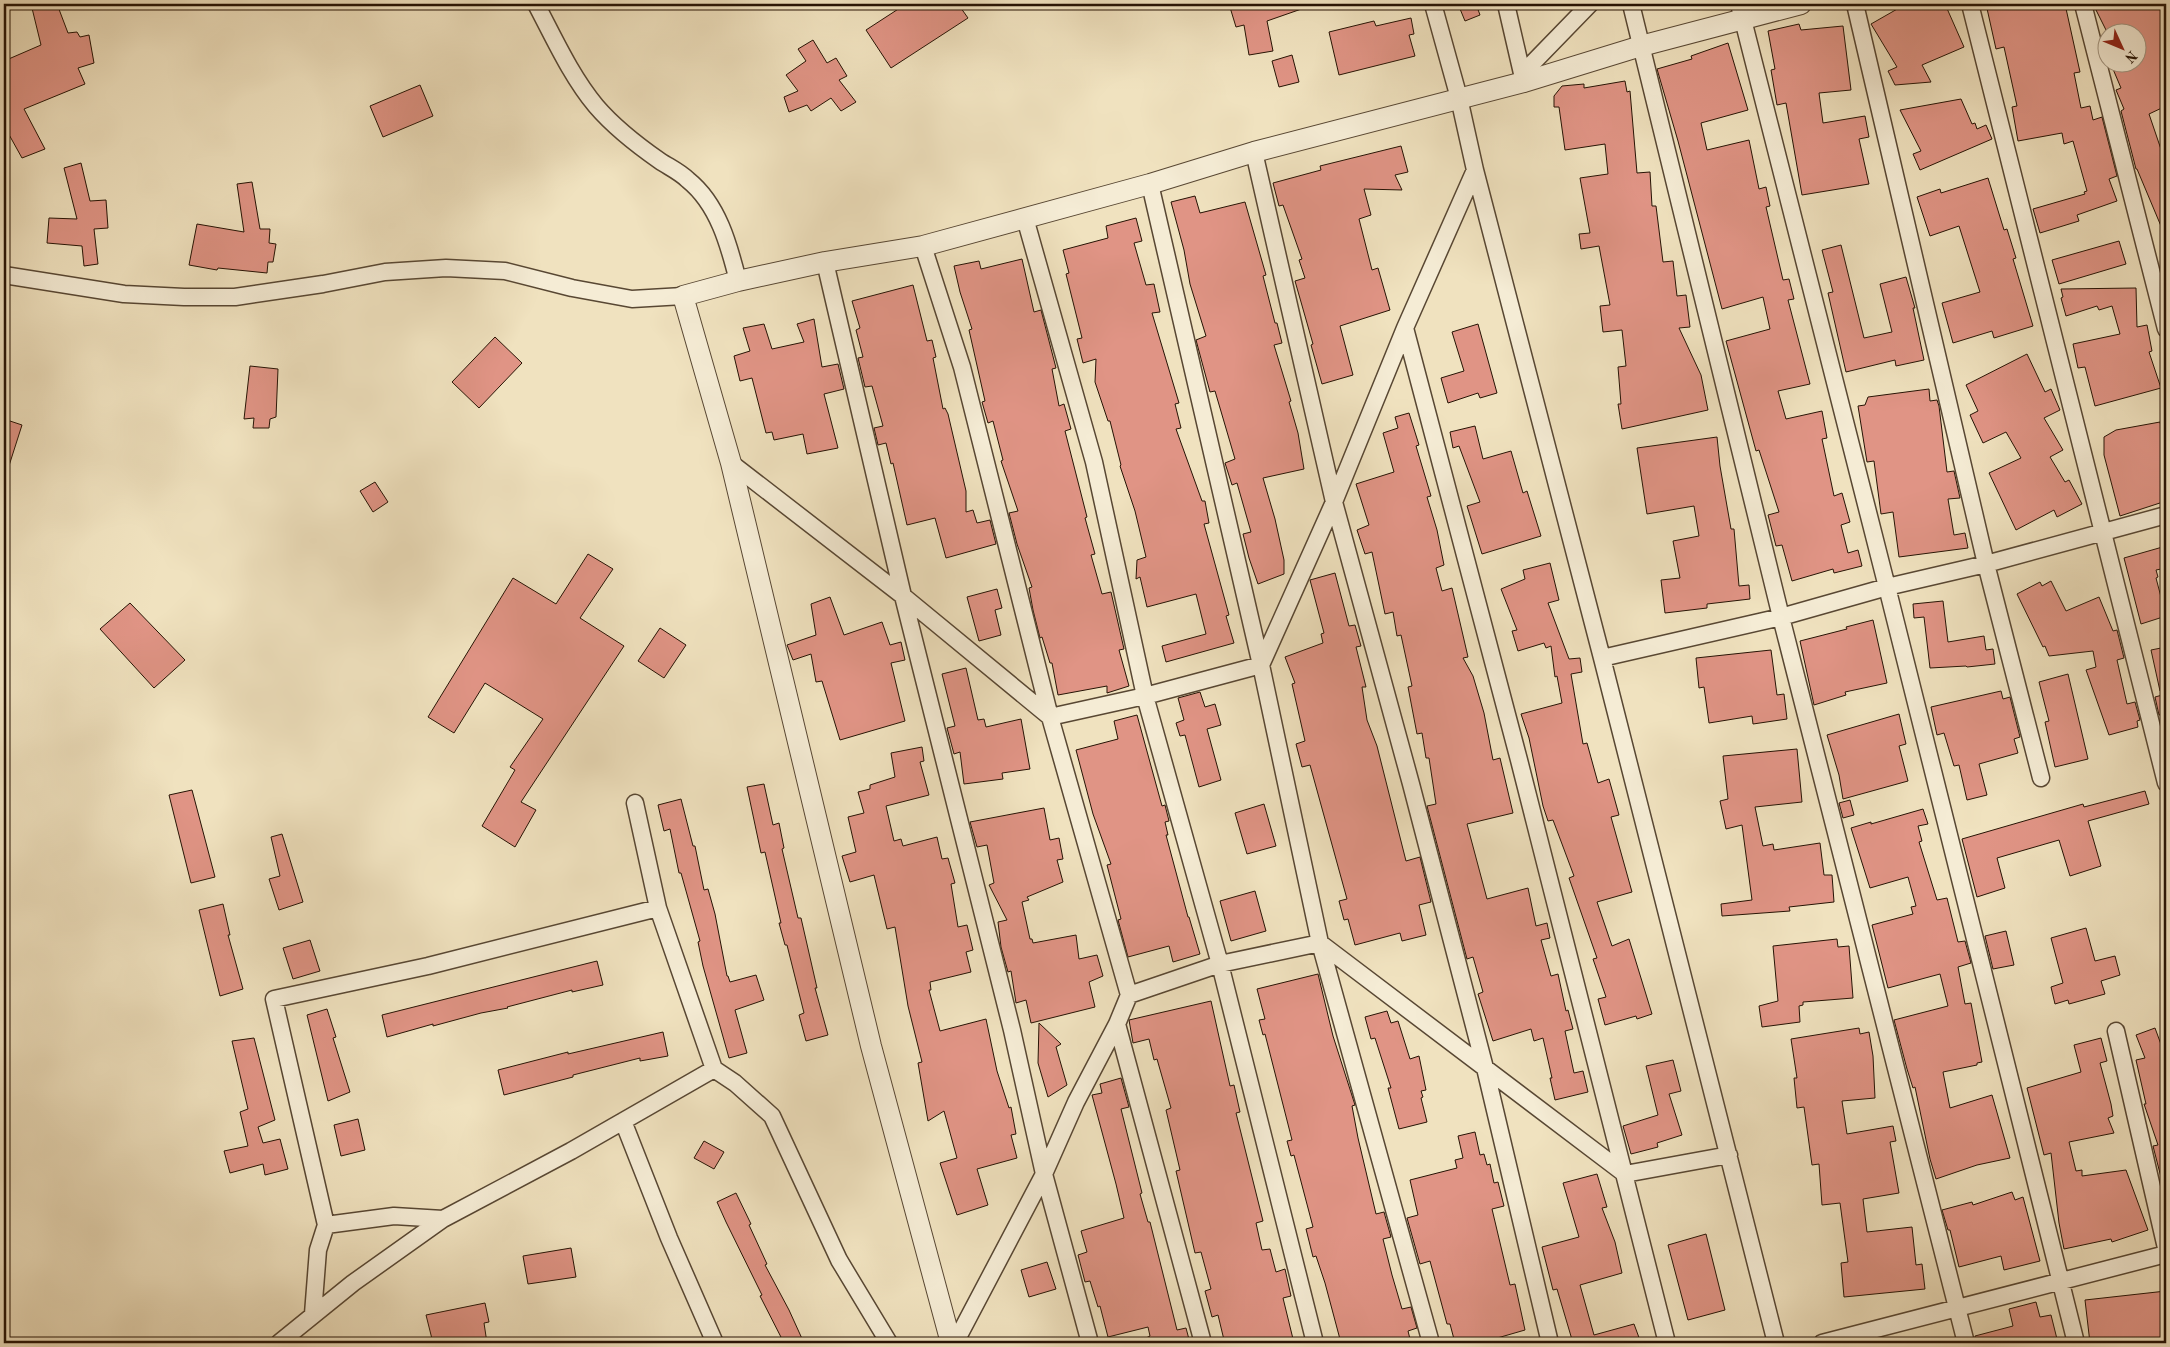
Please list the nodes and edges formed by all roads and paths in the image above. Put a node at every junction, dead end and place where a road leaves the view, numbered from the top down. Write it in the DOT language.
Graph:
graph roads {
  1 [pos="536,4"];
  2 [pos="1433,4"];
  3 [pos="1506,4"];
  4 [pos="1590,4"];
  5 [pos="1631,4"];
  6 [pos="1801,4"];
  7 [pos="1855,4"];
  8 [pos="1970,4"];
  9 [pos="2083,4"];
  10 [pos="1741,11"];
  11 [pos="1641,46"];
  12 [pos="1524,77"];
  13 [pos="1459,98"];
  14 [pos="1254,152"];
  15 [pos="1475,170"];
  16 [pos="1150,184"];
  17 [pos="1025,218"];
  18 [pos="923,246"];
  19 [pos="825,262"];
  20 [pos="4,274"];
  21 [pos="738,281"];
  22 [pos="683,296"];
  23 [pos="1405,328"];
  24 [pos="2166,329"];
  25 [pos="731,463"];
  26 [pos="1334,502"];
  27 [pos="2166,516"];
  28 [pos="2104,532"];
  29 [pos="1986,564"];
  30 [pos="1887,587"];
  31 [pos="903,596"];
  32 [pos="1781,617"];
  33 [pos="1602,658"];
  34 [pos="1261,665"];
  35 [pos="1145,696"];
  36 [pos="1050,717"];
  37 [pos="2041,778"];
  38 [pos="2166,783"];
  39 [pos="634,803"];
  40 [pos="658,908"];
  41 [pos="1320,943"];
  42 [pos="1220,964"];
  43 [pos="1129,995"];
  44 [pos="1117,1024"];
  45 [pos="2116,1031"];
  46 [pos="1485,1068"];
  47 [pos="714,1069"];
  48 [pos="623,1121"];
  49 [pos="1729,1155"];
  50 [pos="1044,1174"];
  51 [pos="1626,1174"];
  52 [pos="443,1219"];
  53 [pos="326,1225"];
  54 [pos="2166,1248"];
  55 [pos="2166,1254"];
  56 [pos="2061,1282"];
  57 [pos="1958,1308"];
  58 [pos="313,1314"];
  59 [pos="279,1343"];
  60 [pos="715,1343"];
  61 [pos="889,1343"];
  62 [pos="951,1343"];
  63 [pos="955,1343"];
  64 [pos="1090,1343"];
  65 [pos="1203,1343"];
  66 [pos="1315,1343"];
  67 [pos="1431,1343"];
  68 [pos="1550,1343"];
  69 [pos="1667,1343"];
  70 [pos="1776,1343"];
  71 [pos="1822,1343"];
  72 [pos="1966,1343"];
  73 [pos="2076,1343"];
  1 -- 21 [label="street"];
  2 -- 13 [label="street"];
  3 -- 12 [label="street"];
  4 -- 12 [label="street"];
  5 -- 11 [label="street"];
  6 -- 10 [label="street"];
  7 -- 29 [label="street"];
  8 -- 28 [label="street"];
  9 -- 24 [label="street"];
  10 -- 11 [label="street"];
  10 -- 30 [label="street"];
  11 -- 12 [label="street"];
  11 -- 32 [label="street"];
  12 -- 13 [label="street"];
  13 -- 14 [label="street"];
  13 -- 15 [label="street"];
  14 -- 16 [label="street"];
  14 -- 26 [label="street"];
  15 -- 23 [label="street"];
  15 -- 33 [label="street"];
  16 -- 17 [label="street"];
  16 -- 34 [label="street"];
  17 -- 18 [label="street"];
  17 -- 35 [label="street"];
  18 -- 19 [label="street"];
  18 -- 36 [label="street"];
  19 -- 21 [label="street"];
  19 -- 31 [label="street"];
  20 -- 22 [label="street"];
  21 -- 22 [label="street"];
  22 -- 25 [label="street"];
  23 -- 26 [label="street"];
  23 -- 51 [label="street"];
  25 -- 31 [label="street"];
  25 -- 62 [label="street"];
  26 -- 34 [label="street"];
  26 -- 46 [label="street"];
  27 -- 28 [label="street"];
  28 -- 29 [label="street"];
  28 -- 38 [label="street"];
  29 -- 30 [label="street"];
  29 -- 37 [label="street"];
  30 -- 32 [label="street"];
  30 -- 56 [label="street"];
  31 -- 36 [label="street"];
  31 -- 50 [label="street"];
  32 -- 33 [label="street"];
  32 -- 57 [label="street"];
  33 -- 49 [label="street"];
  34 -- 35 [label="street"];
  34 -- 41 [label="street"];
  35 -- 36 [label="street"];
  35 -- 42 [label="street"];
  36 -- 43 [label="street"];
  39 -- 40 [label="street"];
  40 -- 47 [label="street"];
  40 -- 53 [label="street"];
  41 -- 42 [label="street"];
  41 -- 46 [label="street"];
  41 -- 67 [label="street"];
  42 -- 43 [label="street"];
  42 -- 66 [label="street"];
  43 -- 44 [label="street"];
  44 -- 50 [label="street"];
  44 -- 65 [label="street"];
  45 -- 54 [label="street"];
  46 -- 51 [label="street"];
  46 -- 68 [label="street"];
  47 -- 48 [label="street"];
  47 -- 61 [label="street"];
  48 -- 52 [label="street"];
  48 -- 60 [label="street"];
  49 -- 51 [label="street"];
  49 -- 70 [label="street"];
  50 -- 63 [label="street"];
  50 -- 64 [label="street"];
  51 -- 69 [label="street"];
  52 -- 53 [label="street"];
  52 -- 58 [label="street"];
  53 -- 58 [label="street"];
  55 -- 56 [label="street"];
  56 -- 57 [label="street"];
  56 -- 73 [label="street"];
  57 -- 71 [label="street"];
  57 -- 72 [label="street"];
  58 -- 59 [label="street"];
}
